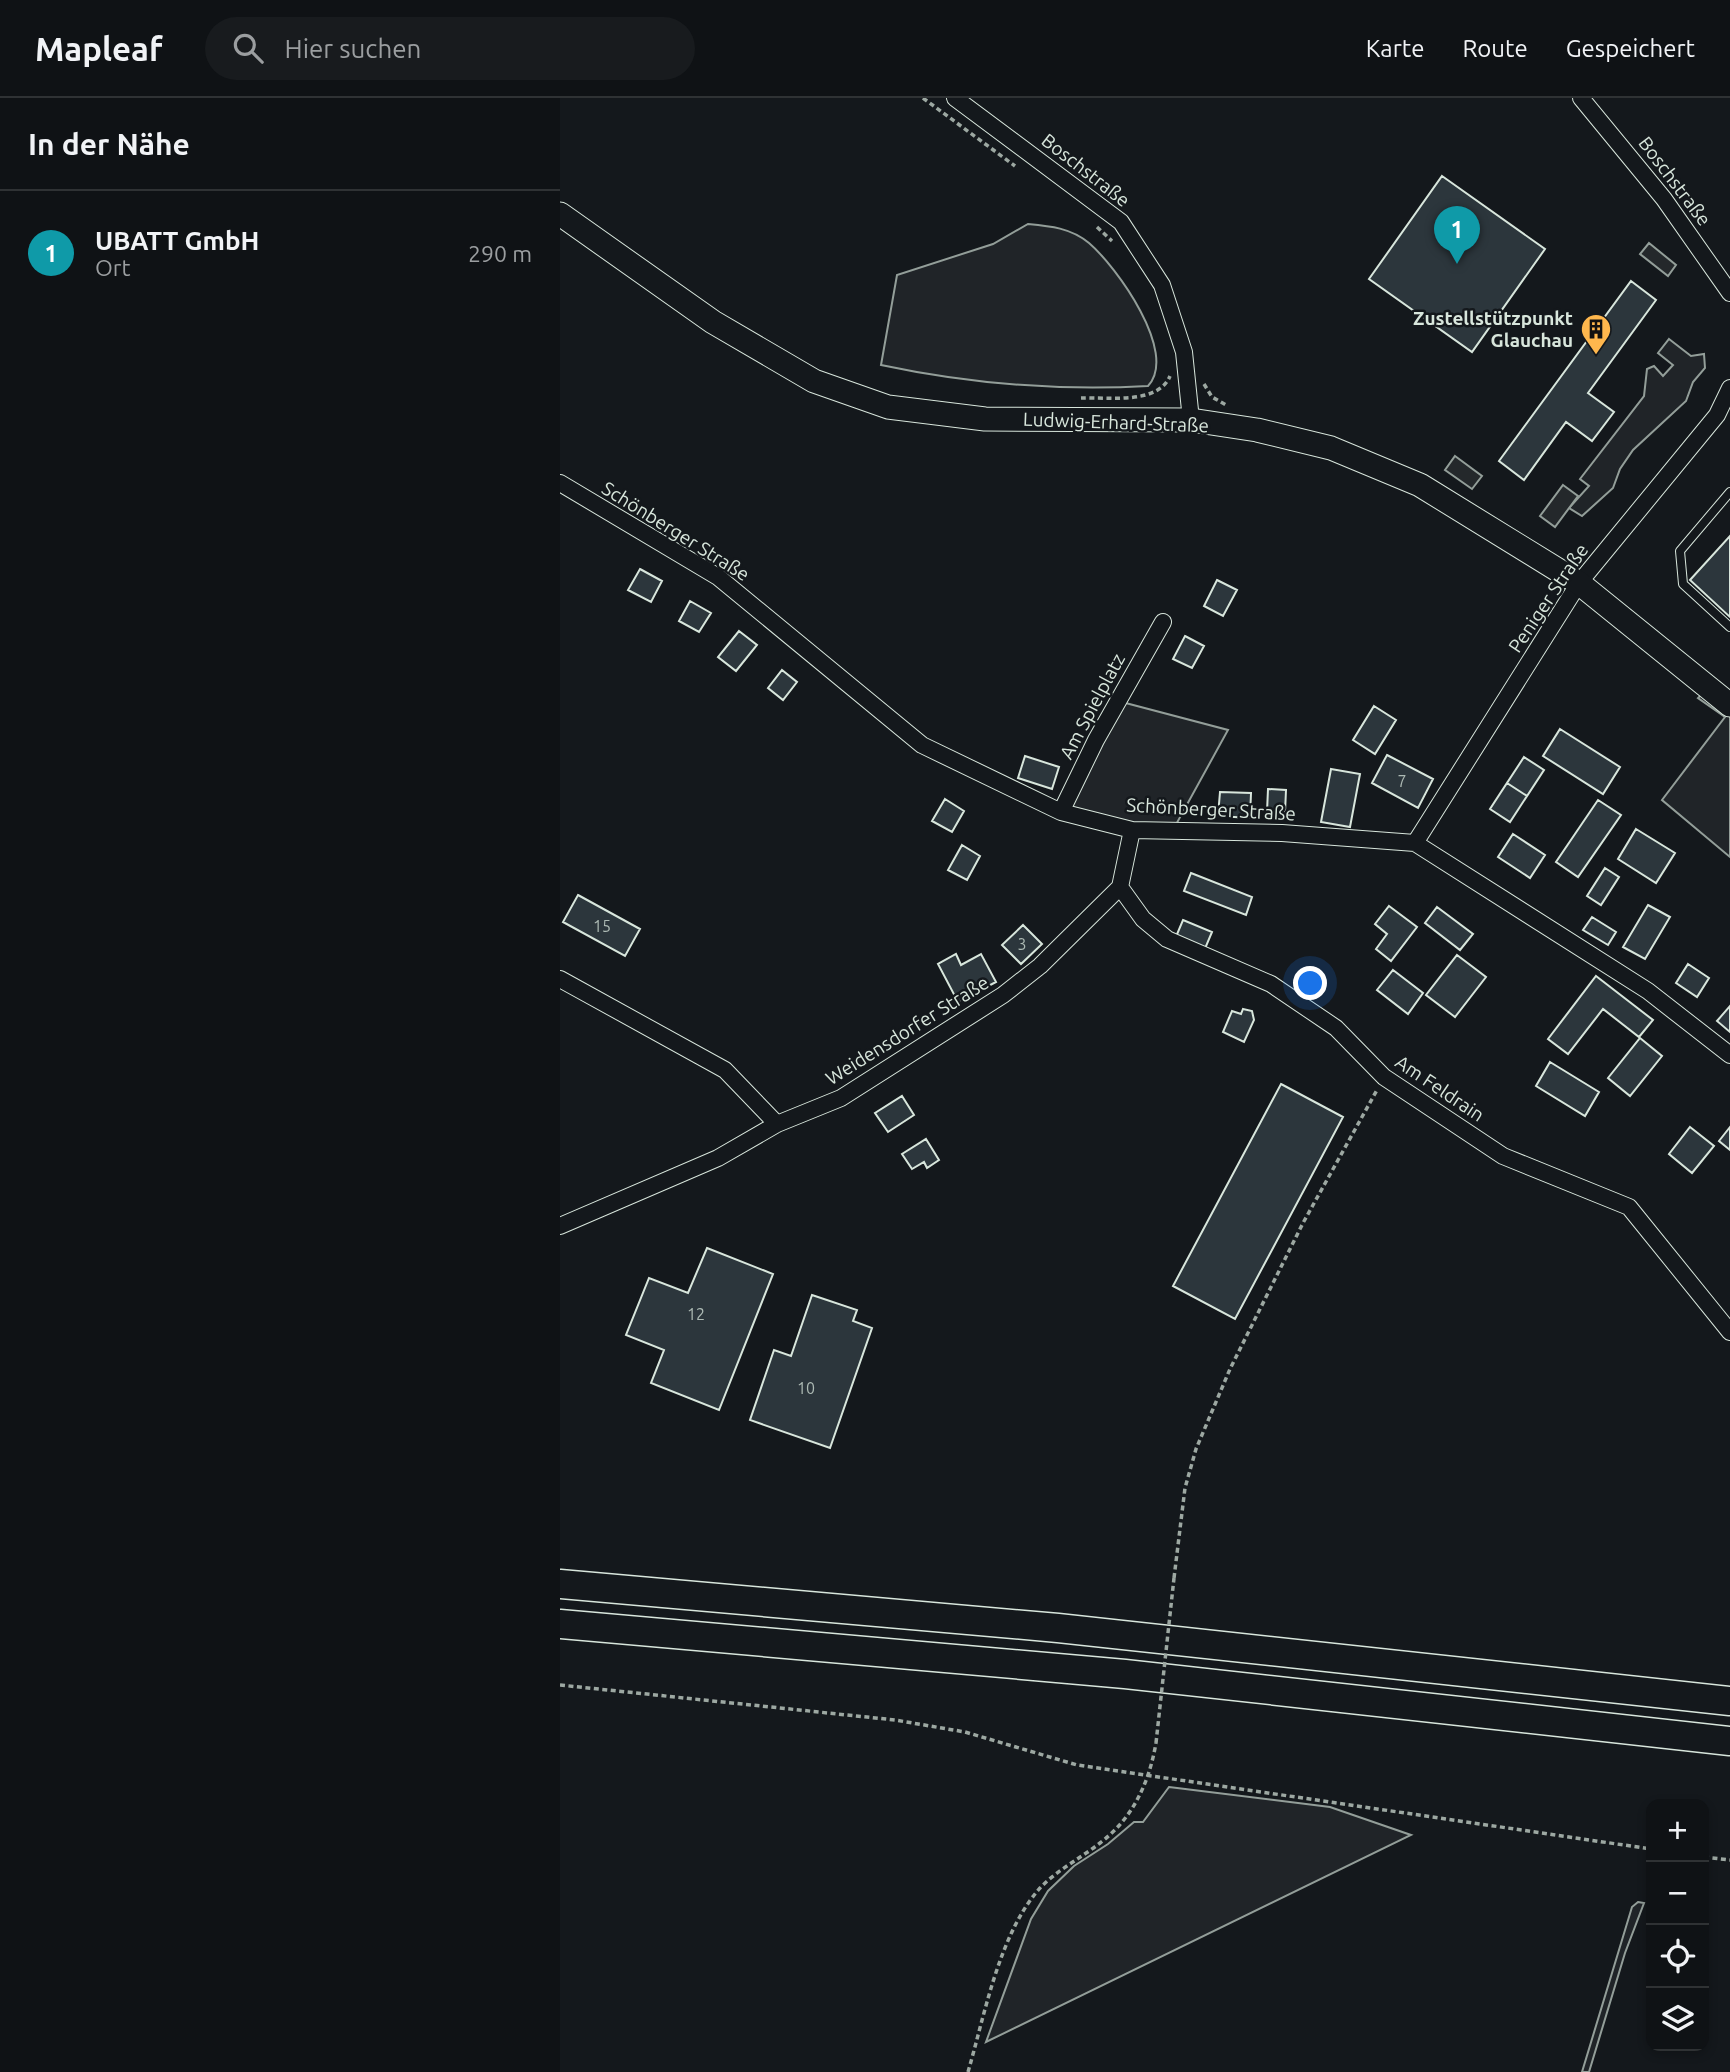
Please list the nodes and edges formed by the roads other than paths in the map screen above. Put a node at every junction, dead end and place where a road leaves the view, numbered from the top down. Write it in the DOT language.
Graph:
graph roads {
  1 [pos="955,98"];
  2 [pos="1581,98"];
  3 [pos="560,214"];
  4 [pos="1730,293"];
  5 [pos="1730,388"];
  6 [pos="1191,420"];
  7 [pos="560,483"];
  8 [pos="1730,492"];
  9 [pos="1578,583"];
  10 [pos="1163,622"];
  11 [pos="1730,627"];
  12 [pos="1730,705"];
  13 [pos="1061,812"];
  14 [pos="1132,830"];
  15 [pos="1415,843"];
  16 [pos="1120,887"];
  17 [pos="560,979"];
  18 [pos="1730,1055"];
  19 [pos="777,1124"];
  20 [pos="560,1226"];
  21 [pos="1729,1329"];
  22 [pos="560,1584"];
  23 [pos="560,1624"];
  24 [pos="1730,1701"];
  25 [pos="1730,1741"];
  1 -- 6 [label="street, Boschstraße"];
  2 -- 4 [label="street, Boschstraße"];
  3 -- 6 [label="street, Ludwig-Erhard-Straße"];
  5 -- 9 [label="street, Peniger Straße"];
  6 -- 9 [label="street, Ludwig-Erhard-Straße"];
  7 -- 13 [label="street, Schönberger Straße"];
  8 -- 11 [label="lane"];
  9 -- 12 [label="street, Ludwig-Erhard-Straße"];
  9 -- 15 [label="street, Peniger Straße"];
  10 -- 13 [label="street, Am Spielplatz"];
  13 -- 14 [label="street, Schönberger Straße"];
  14 -- 15 [label="street, Schönberger Straße"];
  14 -- 16 [label="street"];
  15 -- 18 [label="street, Schönberger Straße"];
  16 -- 19 [label="street, Weidensdorfer Straße"];
  16 -- 21 [label="street, Am Feldrain"];
  17 -- 19 [label="street"];
  19 -- 20 [label="street, Weidensdorfer Straße"];
  22 -- 24 [label="highway"];
  23 -- 25 [label="highway"];
}
